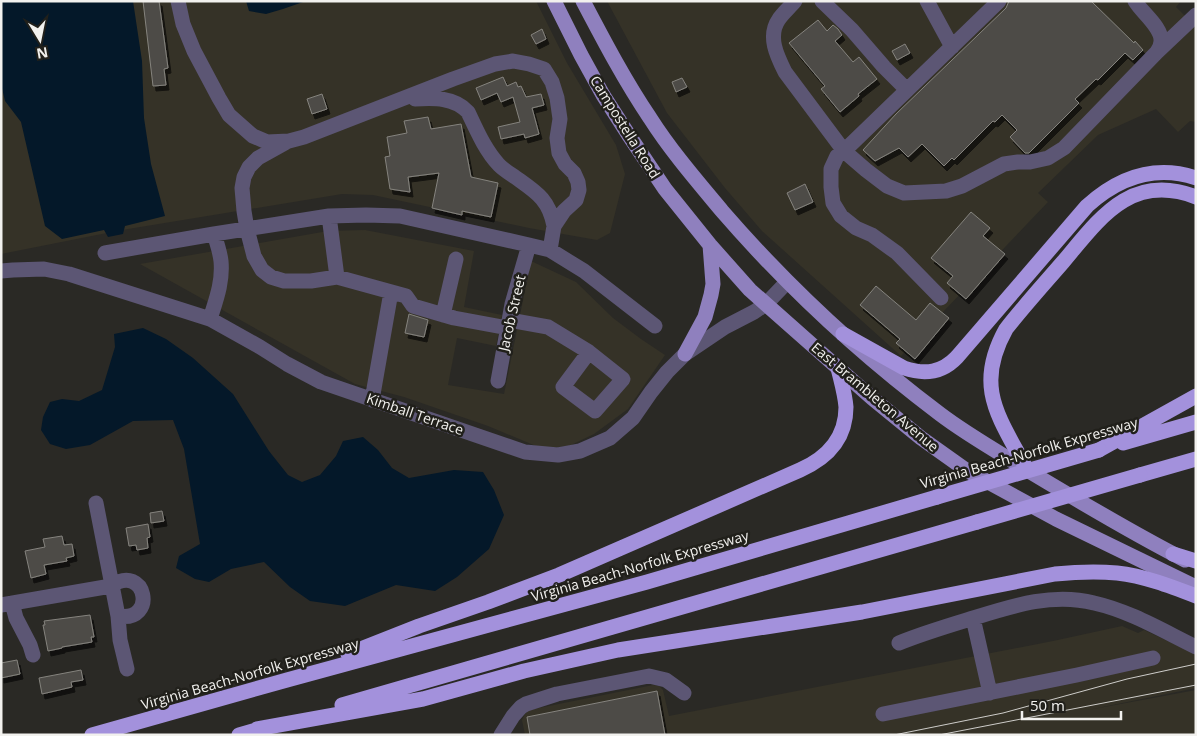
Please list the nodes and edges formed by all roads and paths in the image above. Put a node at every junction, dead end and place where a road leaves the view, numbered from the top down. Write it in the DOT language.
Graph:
graph roads {
  1 [pos="178,1"];
  2 [pos="554,1"];
  3 [pos="584,1"];
  4 [pos="795,1"];
  5 [pos="822,1"];
  6 [pos="927,1"];
  7 [pos="999,1"];
  8 [pos="1135,1"];
  9 [pos="1196,15"];
  10 [pos="952,47"];
  11 [pos="1157,52"];
  12 [pos="907,90"];
  13 [pos="401,99"];
  14 [pos="289,141"];
  15 [pos="844,151"];
  16 [pos="1196,178"];
  17 [pos="1196,197"];
  18 [pos="329,216"];
  19 [pos="734,224"];
  20 [pos="554,226"];
  21 [pos="247,229"];
  22 [pos="214,234"];
  23 [pos="529,245"];
  24 [pos="710,245"];
  25 [pos="550,250"];
  26 [pos="105,253"];
  27 [pos="456,259"];
  28 [pos="1,271"];
  29 [pos="337,277"];
  30 [pos="787,282"];
  31 [pos="391,292"];
  32 [pos="941,298"];
  33 [pos="766,304"];
  34 [pos="443,314"];
  35 [pos="210,320"];
  36 [pos="509,324"];
  37 [pos="655,326"];
  38 [pos="843,334"];
  39 [pos="589,352"];
  40 [pos="684,354"];
  41 [pos="838,368"];
  42 [pos="498,381"];
  43 [pos="1196,396"];
  44 [pos="372,400"];
  45 [pos="1196,422"];
  46 [pos="1099,450"];
  47 [pos="1196,459"];
  48 [pos="1028,470"];
  49 [pos="96,503"];
  50 [pos="1172,554"];
  51 [pos="1196,561"];
  52 [pos="1196,566"];
  53 [pos="111,586"];
  54 [pos="1196,587"];
  55 [pos="1196,596"];
  56 [pos="7,604"];
  57 [pos="118,616"];
  58 [pos="973,618"];
  59 [pos="899,643"];
  60 [pos="1196,647"];
  61 [pos="33,654"];
  62 [pos="1153,658"];
  63 [pos="126,669"];
  64 [pos="287,680"];
  65 [pos="684,693"];
  66 [pos="990,693"];
  67 [pos="883,714"];
  68 [pos="257,730"];
  69 [pos="92,735"];
  70 [pos="239,735"];
  71 [pos="501,735"];
  1 -- 14 [label="street"];
  2 -- 24 [label="main road, Campostella Road"];
  3 -- 19 [label="main road, Campostella Road"];
  4 -- 15 [label="street"];
  5 -- 12 [label="street"];
  6 -- 10 [label="street"];
  7 -- 10 [label="street"];
  8 -- 11 [label="street"];
  9 -- 11 [label="street"];
  10 -- 12 [label="street"];
  11 -- 15 [label="street"];
  12 -- 15 [label="street"];
  13 -- 14 [label="street"];
  13 -- 20 [label="street"];
  13 -- 20 [label="street"];
  14 -- 21 [label="street"];
  15 -- 32 [label="street"];
  16 -- 38 [label="highway"];
  17 -- 48 [label="highway"];
  18 -- 21 [label="street"];
  18 -- 23 [label="street"];
  18 -- 29 [label="street"];
  19 -- 30 [label="main road, East Brambleton Avenue"];
  20 -- 25 [label="street"];
  21 -- 22 [label="street"];
  21 -- 29 [label="street"];
  22 -- 26 [label="street"];
  22 -- 35 [label="street"];
  23 -- 25 [label="street"];
  23 -- 36 [label="street, Jacob Street"];
  24 -- 33 [label="main road, East Brambleton Avenue"];
  24 -- 40 [label="main road"];
  25 -- 37 [label="street"];
  27 -- 34 [label="street"];
  28 -- 35 [label="street, Kimball Terrace"];
  29 -- 31 [label="street"];
  30 -- 33 [label="street, Kimball Terrace"];
  30 -- 38 [label="main road, East Brambleton Avenue"];
  31 -- 34 [label="street"];
  31 -- 44 [label="street"];
  33 -- 40 [label="street, Kimball Terrace"];
  33 -- 41 [label="main road, East Brambleton Avenue"];
  34 -- 36 [label="street"];
  35 -- 44 [label="street, Kimball Terrace"];
  36 -- 39 [label="street"];
  36 -- 42 [label="street, Jacob Street"];
  38 -- 48 [label="main road, East Brambleton Avenue"];
  40 -- 44 [label="street, Kimball Terrace"];
  41 -- 54 [label="main road, East Brambleton Avenue"];
  41 -- 64 [label="highway"];
  43 -- 46 [label="highway"];
  45 -- 46 [label="highway, Virginia Beach-Norfolk Expressway"];
  46 -- 64 [label="highway, Virginia Beach-Norfolk Expressway, bridge"];
  47 -- 68 [label="highway, bridge"];
  48 -- 50 [label="main road, East Brambleton Avenue"];
  49 -- 53 [label="street"];
  50 -- 51 [label="highway"];
  50 -- 52 [label="main road, East Brambleton Avenue"];
  53 -- 56 [label="street"];
  53 -- 57 [label="street"];
  53 -- 57 [label="street"];
  55 -- 68 [label="highway"];
  56 -- 61 [label="street"];
  57 -- 63 [label="street"];
  58 -- 59 [label="street"];
  58 -- 60 [label="street"];
  58 -- 66 [label="street"];
  62 -- 66 [label="street"];
  64 -- 69 [label="highway, Virginia Beach-Norfolk Expressway"];
  65 -- 71 [label="street"];
  66 -- 67 [label="street"];
  68 -- 70 [label="highway"];
}
